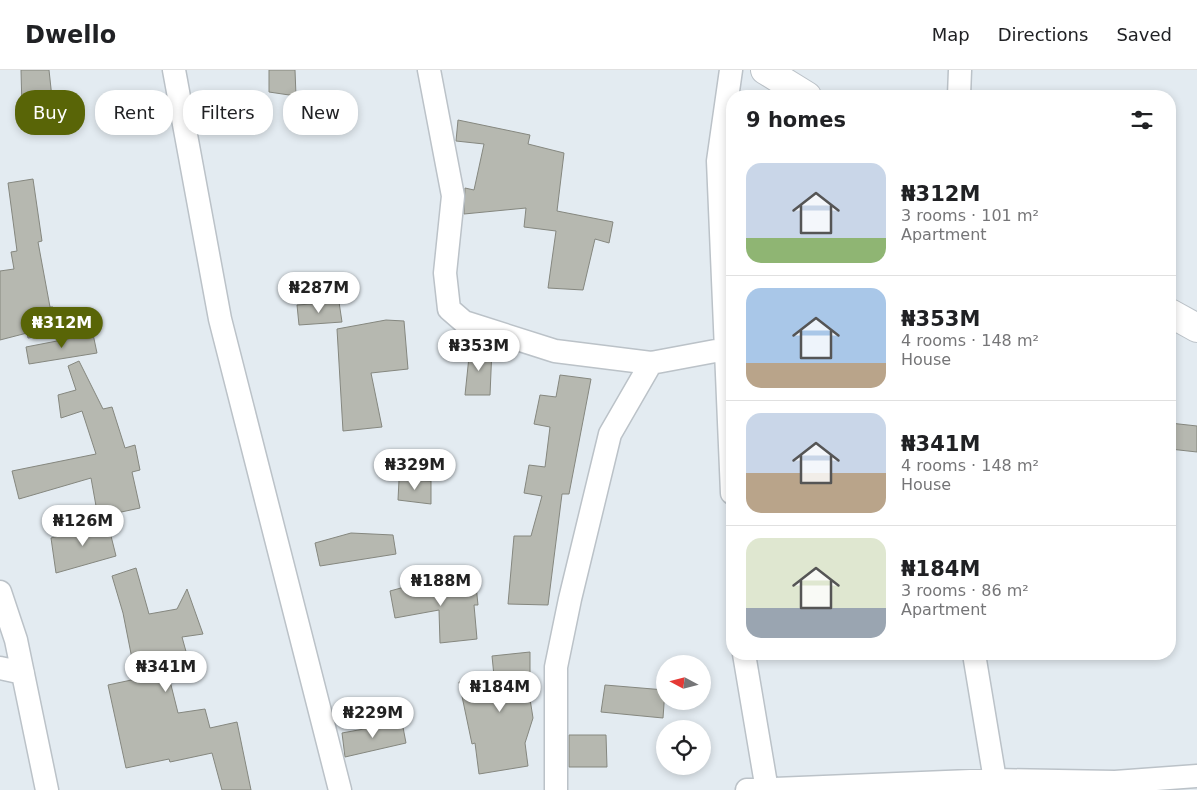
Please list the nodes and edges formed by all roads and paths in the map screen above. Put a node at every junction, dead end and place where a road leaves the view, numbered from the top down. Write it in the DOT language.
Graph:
graph roads {
  1 [pos="174,70"];
  2 [pos="430,70"];
  3 [pos="731,70"];
  4 [pos="765,70"];
  5 [pos="960,70"];
  6 [pos="728,90"];
  7 [pos="797,90"];
  8 [pos="959,90"];
  9 [pos="726,105"];
  10 [pos="1176,316"];
  11 [pos="1197,328"];
  12 [pos="726,349"];
  13 [pos="651,363"];
  14 [pos="0,592"];
  15 [pos="745,660"];
  16 [pos="975,660"];
  17 [pos="0,668"];
  18 [pos="23,674"];
  19 [pos="1197,776"];
  20 [pos="1006,783"];
  21 [pos="1115,786"];
  22 [pos="760,789"];
  23 [pos="47,790"];
  24 [pos="340,790"];
  25 [pos="556,790"];
  1 -- 24 [label="street"];
  2 -- 13 [label="street"];
  3 -- 6 [label="street"];
  4 -- 7 [label="main road"];
  5 -- 8 [label="street"];
  9 -- 12 [label="street"];
  10 -- 11 [label="main road"];
  12 -- 13 [label="street"];
  13 -- 25 [label="street"];
  14 -- 18 [label="street"];
  15 -- 22 [label="street"];
  16 -- 20 [label="street"];
  17 -- 18 [label="street"];
  18 -- 23 [label="street"];
  19 -- 21 [label="street"];
  20 -- 21 [label="street"];
  20 -- 22 [label="street"];
}
